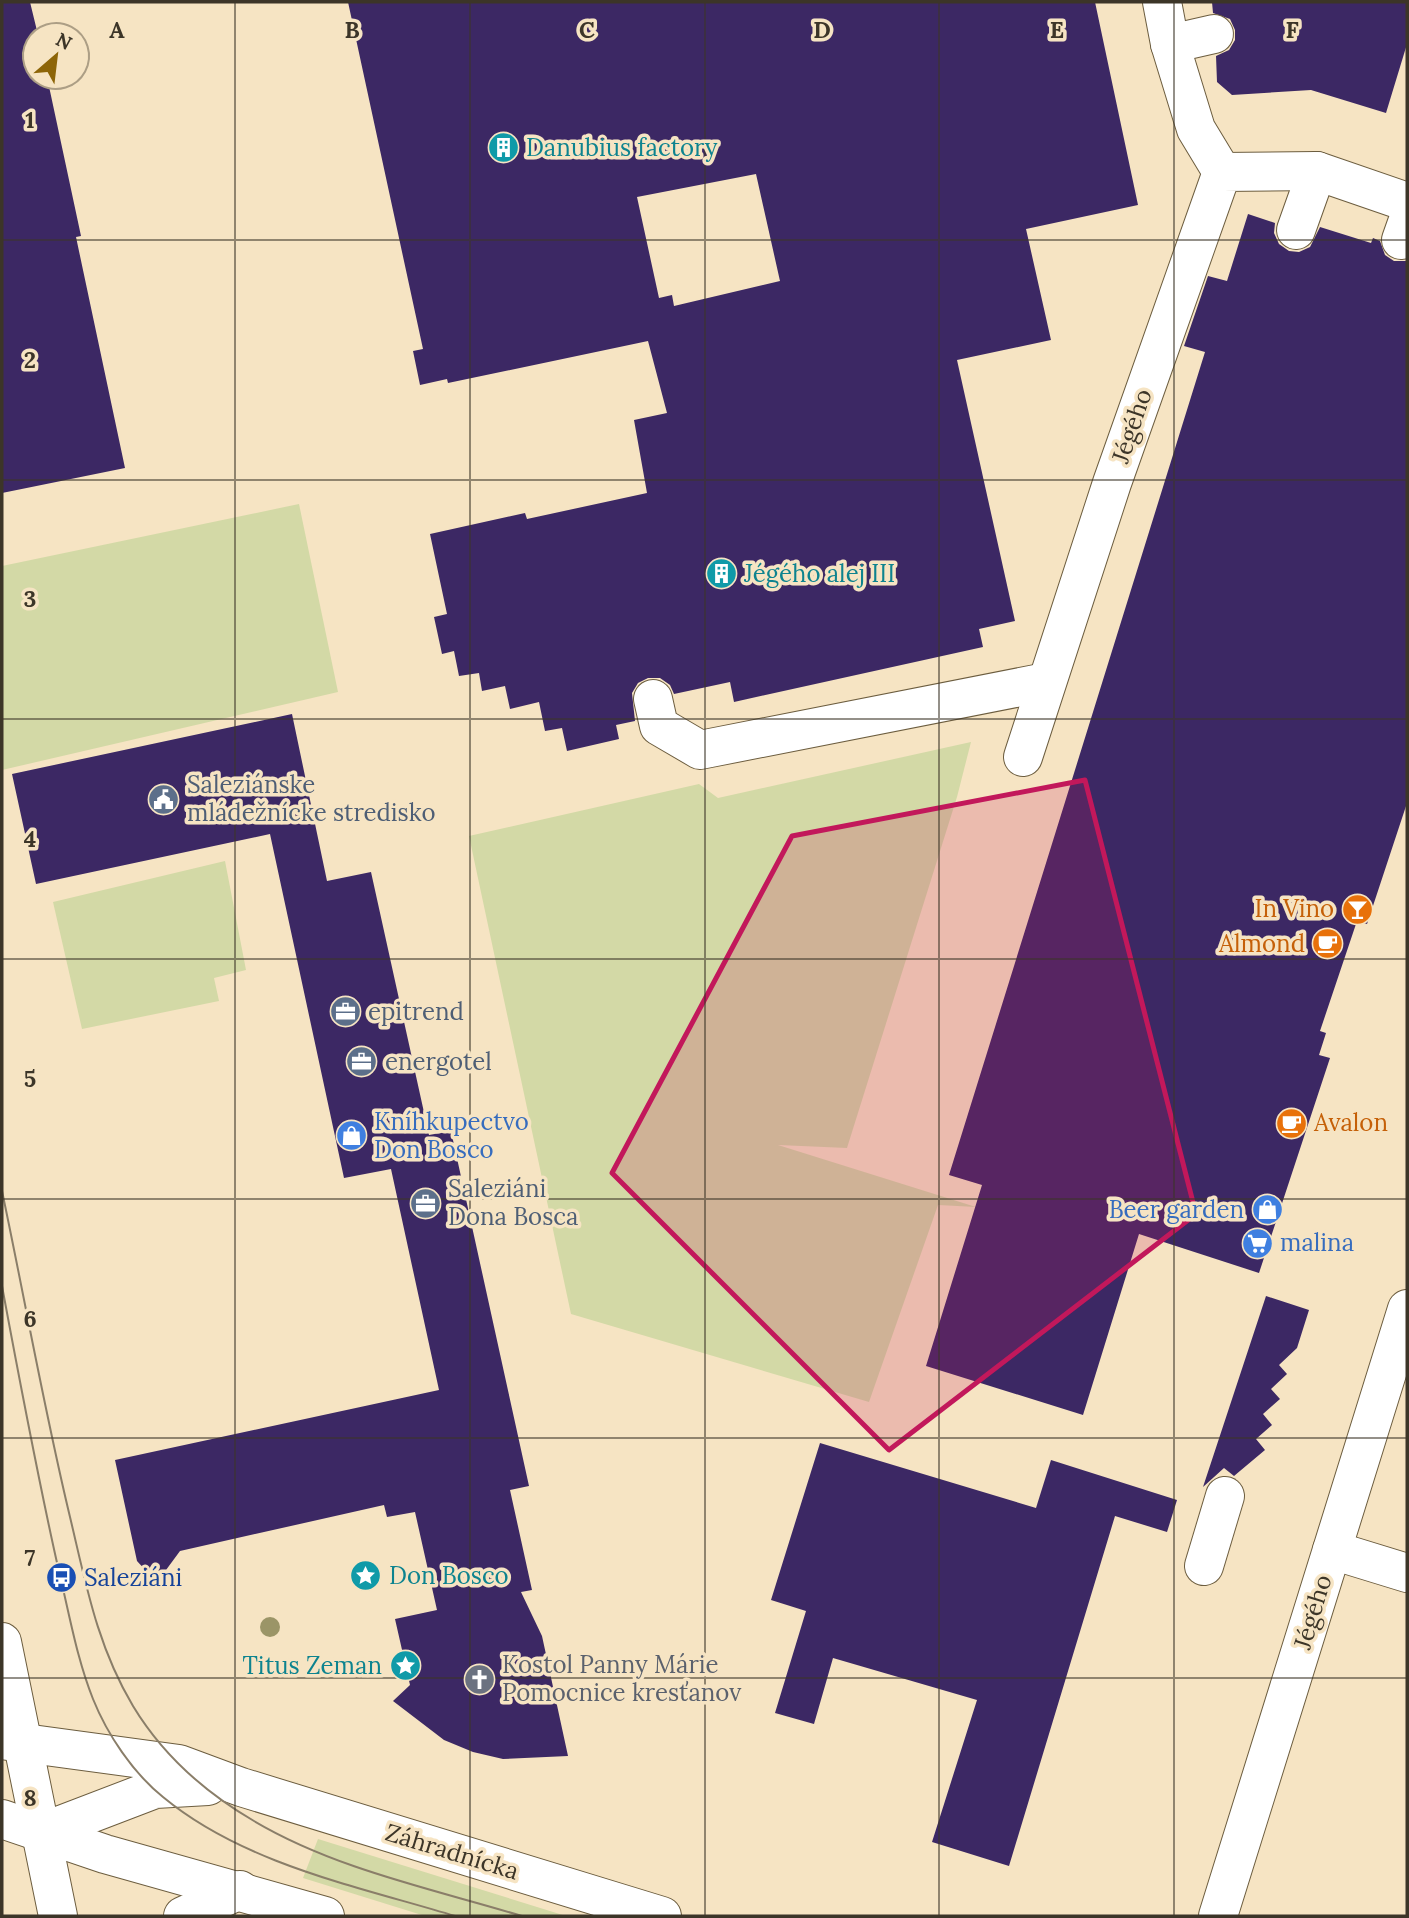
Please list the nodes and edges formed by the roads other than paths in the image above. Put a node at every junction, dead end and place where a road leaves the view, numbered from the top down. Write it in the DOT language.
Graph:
graph roads {
  1 [pos="1163,2"];
  2 [pos="1214,34"];
  3 [pos="1170,44"];
  4 [pos="1222,172"];
  5 [pos="1317,172"];
  6 [pos="1407,202"];
  7 [pos="1296,230"];
  8 [pos="1046,682"];
  9 [pos="653,699"];
  10 [pos="1023,757"];
  11 [pos="1407,1309"];
  12 [pos="1225,1496"];
  13 [pos="1332,1550"];
  14 [pos="1204,1566"];
  15 [pos="1407,1573"];
  16 [pos="2,1642"];
  17 [pos="11,1740"];
  18 [pos="241,1787"];
  19 [pos="2,1819"];
  20 [pos="40,1833"];
  21 [pos="240,1891"];
  22 [pos="58,1916"];
  23 [pos="183,1916"];
  24 [pos="325,1916"];
  25 [pos="662,1916"];
  26 [pos="1218,1916"];
  1 -- 3 [label="street"];
  2 -- 3 [label="street"];
  3 -- 4 [label="street"];
  4 -- 5 [label="street"];
  4 -- 8 [label="street, Jégého"];
  5 -- 6 [label="street"];
  5 -- 7 [label="street"];
  8 -- 9 [label="street"];
  8 -- 10 [label="street, Jégého"];
  11 -- 13 [label="street, Jégého"];
  12 -- 14 [label="street"];
  13 -- 15 [label="street"];
  13 -- 26 [label="street, Jégého"];
  16 -- 17 [label="street"];
  17 -- 18 [label="street, Záhradnícka"];
  17 -- 20 [label="street"];
  18 -- 20 [label="street, Záhradnícka"];
  18 -- 25 [label="street, Záhradnícka"];
  19 -- 20 [label="street"];
  20 -- 21 [label="street"];
  20 -- 22 [label="street"];
  21 -- 23 [label="street"];
  21 -- 24 [label="street"];
}
